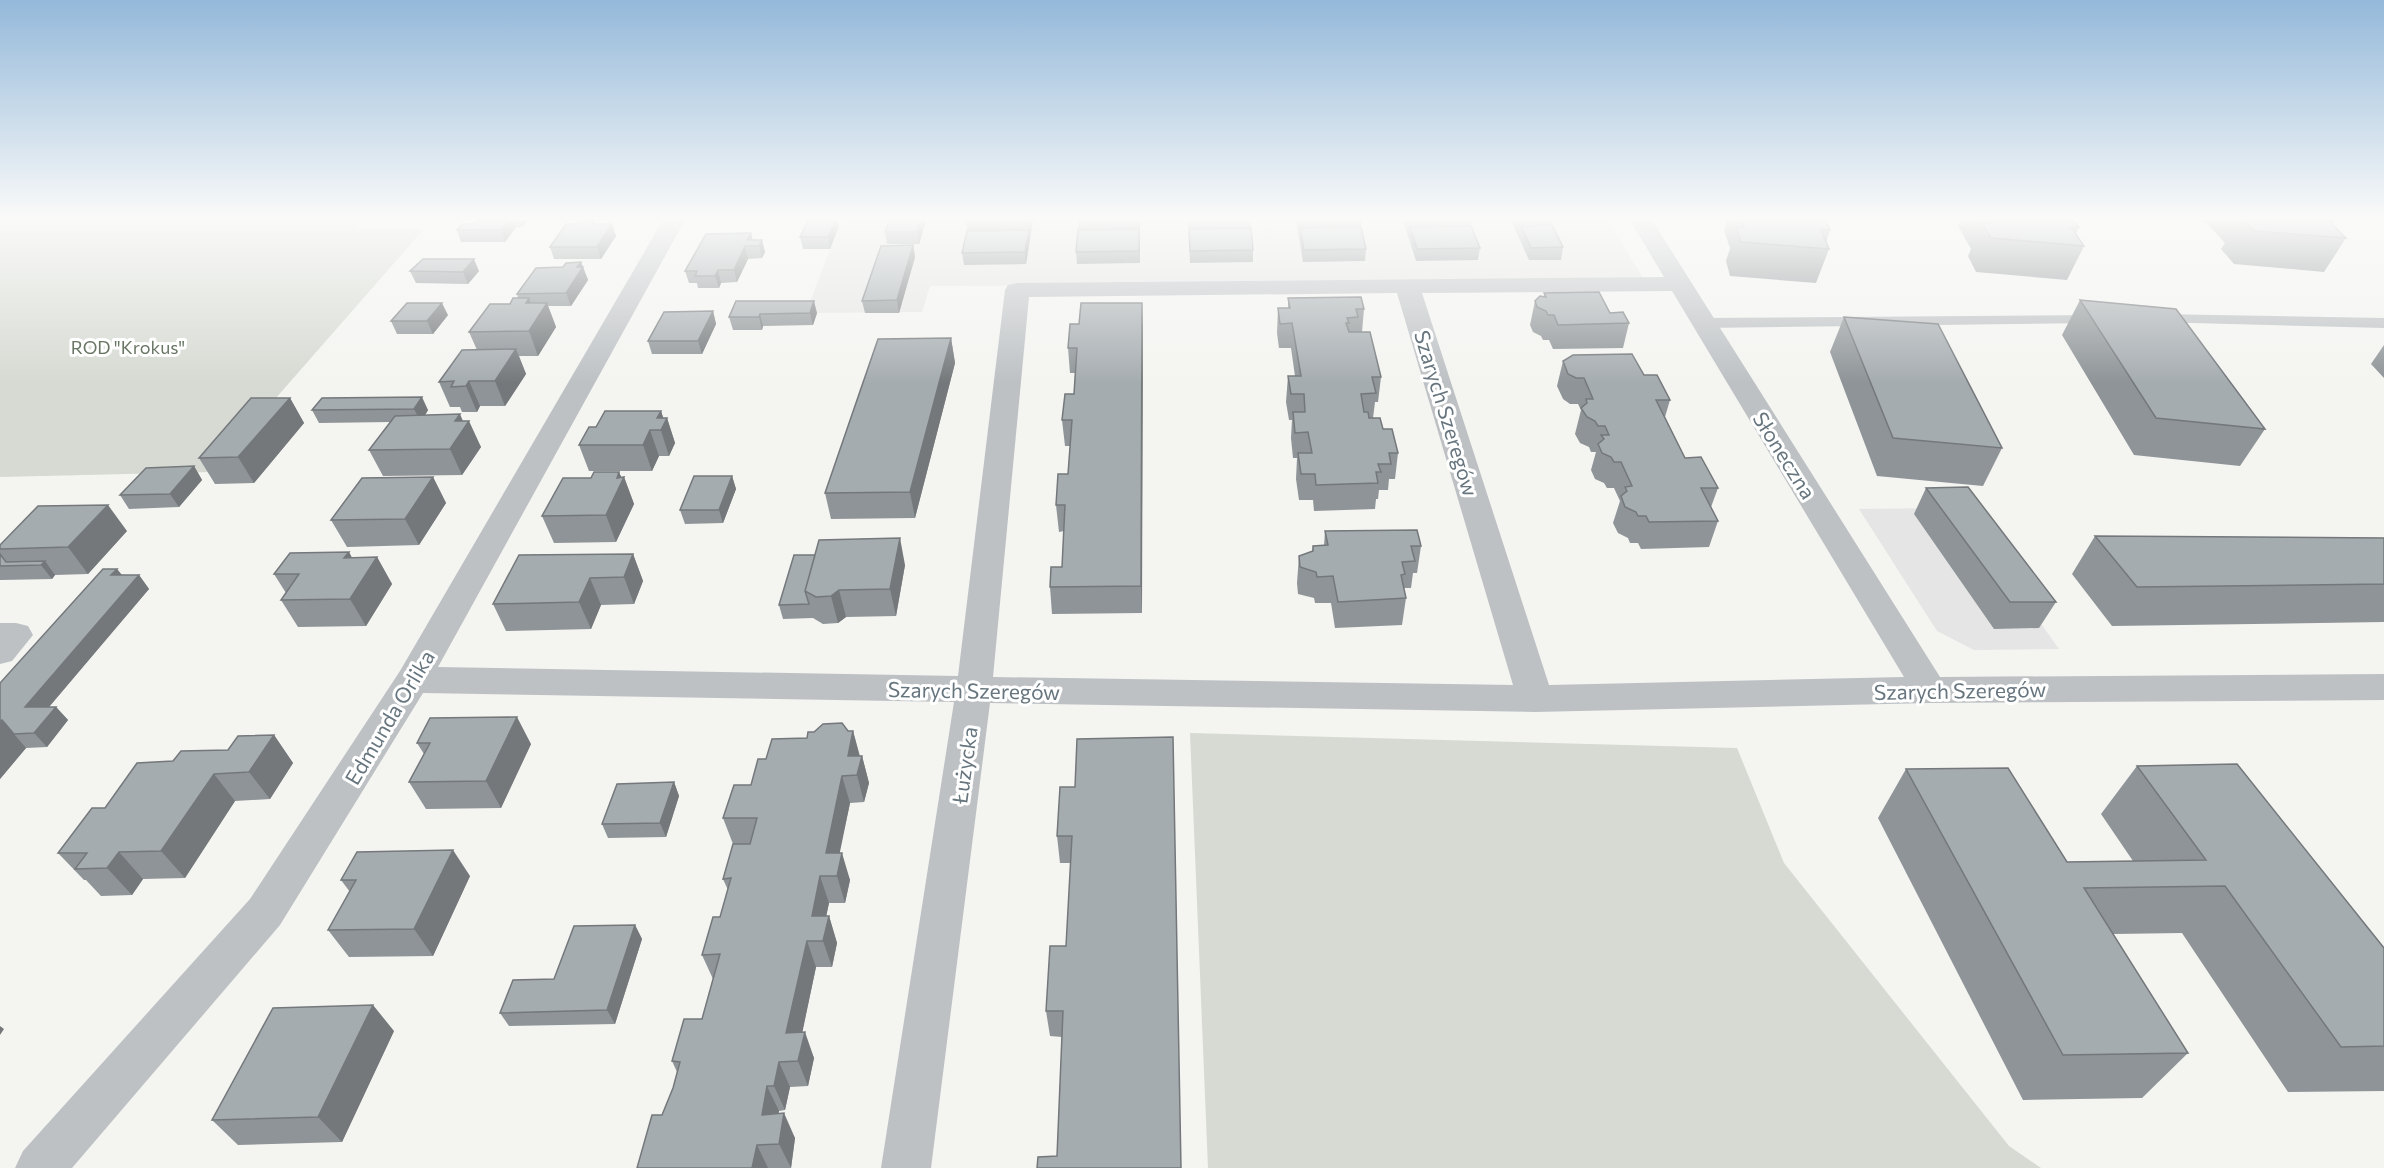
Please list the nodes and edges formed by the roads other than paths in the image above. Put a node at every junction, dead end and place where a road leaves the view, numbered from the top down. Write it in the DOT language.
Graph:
graph roads {
  1 [pos="643,275"];
  2 [pos="1676,275"];
  3 [pos="1682,284"];
  4 [pos="1407,286"];
  5 [pos="2138,319"];
  6 [pos="2115,320"];
  7 [pos="1703,323"];
  8 [pos="2384,323"];
  9 [pos="0,635"];
  10 [pos="0,652"];
  11 [pos="413,680"];
  12 [pos="2384,687"];
  13 [pos="974,689"];
  14 [pos="1930,690"];
  15 [pos="1535,699"];
  16 [pos="40,1168"];
  17 [pos="906,1168"];
  1 -- 11 [label="street, Edmunda Orlika"];
  2 -- 3 [label="street, Słoneczna"];
  3 -- 4 [label="street"];
  3 -- 7 [label="street, Słoneczna"];
  4 -- 13 [label="street, Łużycka"];
  4 -- 15 [label="street, Szarych Szeregów"];
  5 -- 8 [label="lane"];
  6 -- 7 [label="lane"];
  7 -- 14 [label="street, Słoneczna"];
  9 -- 10 [label="street"];
  11 -- 13 [label="street, Szarych Szeregów"];
  11 -- 16 [label="street, Edmunda Orlika"];
  12 -- 14 [label="street, Szarych Szeregów"];
  13 -- 15 [label="street, Szarych Szeregów"];
  13 -- 17 [label="street, Łużycka"];
  14 -- 15 [label="street, Szarych Szeregów"];
}
